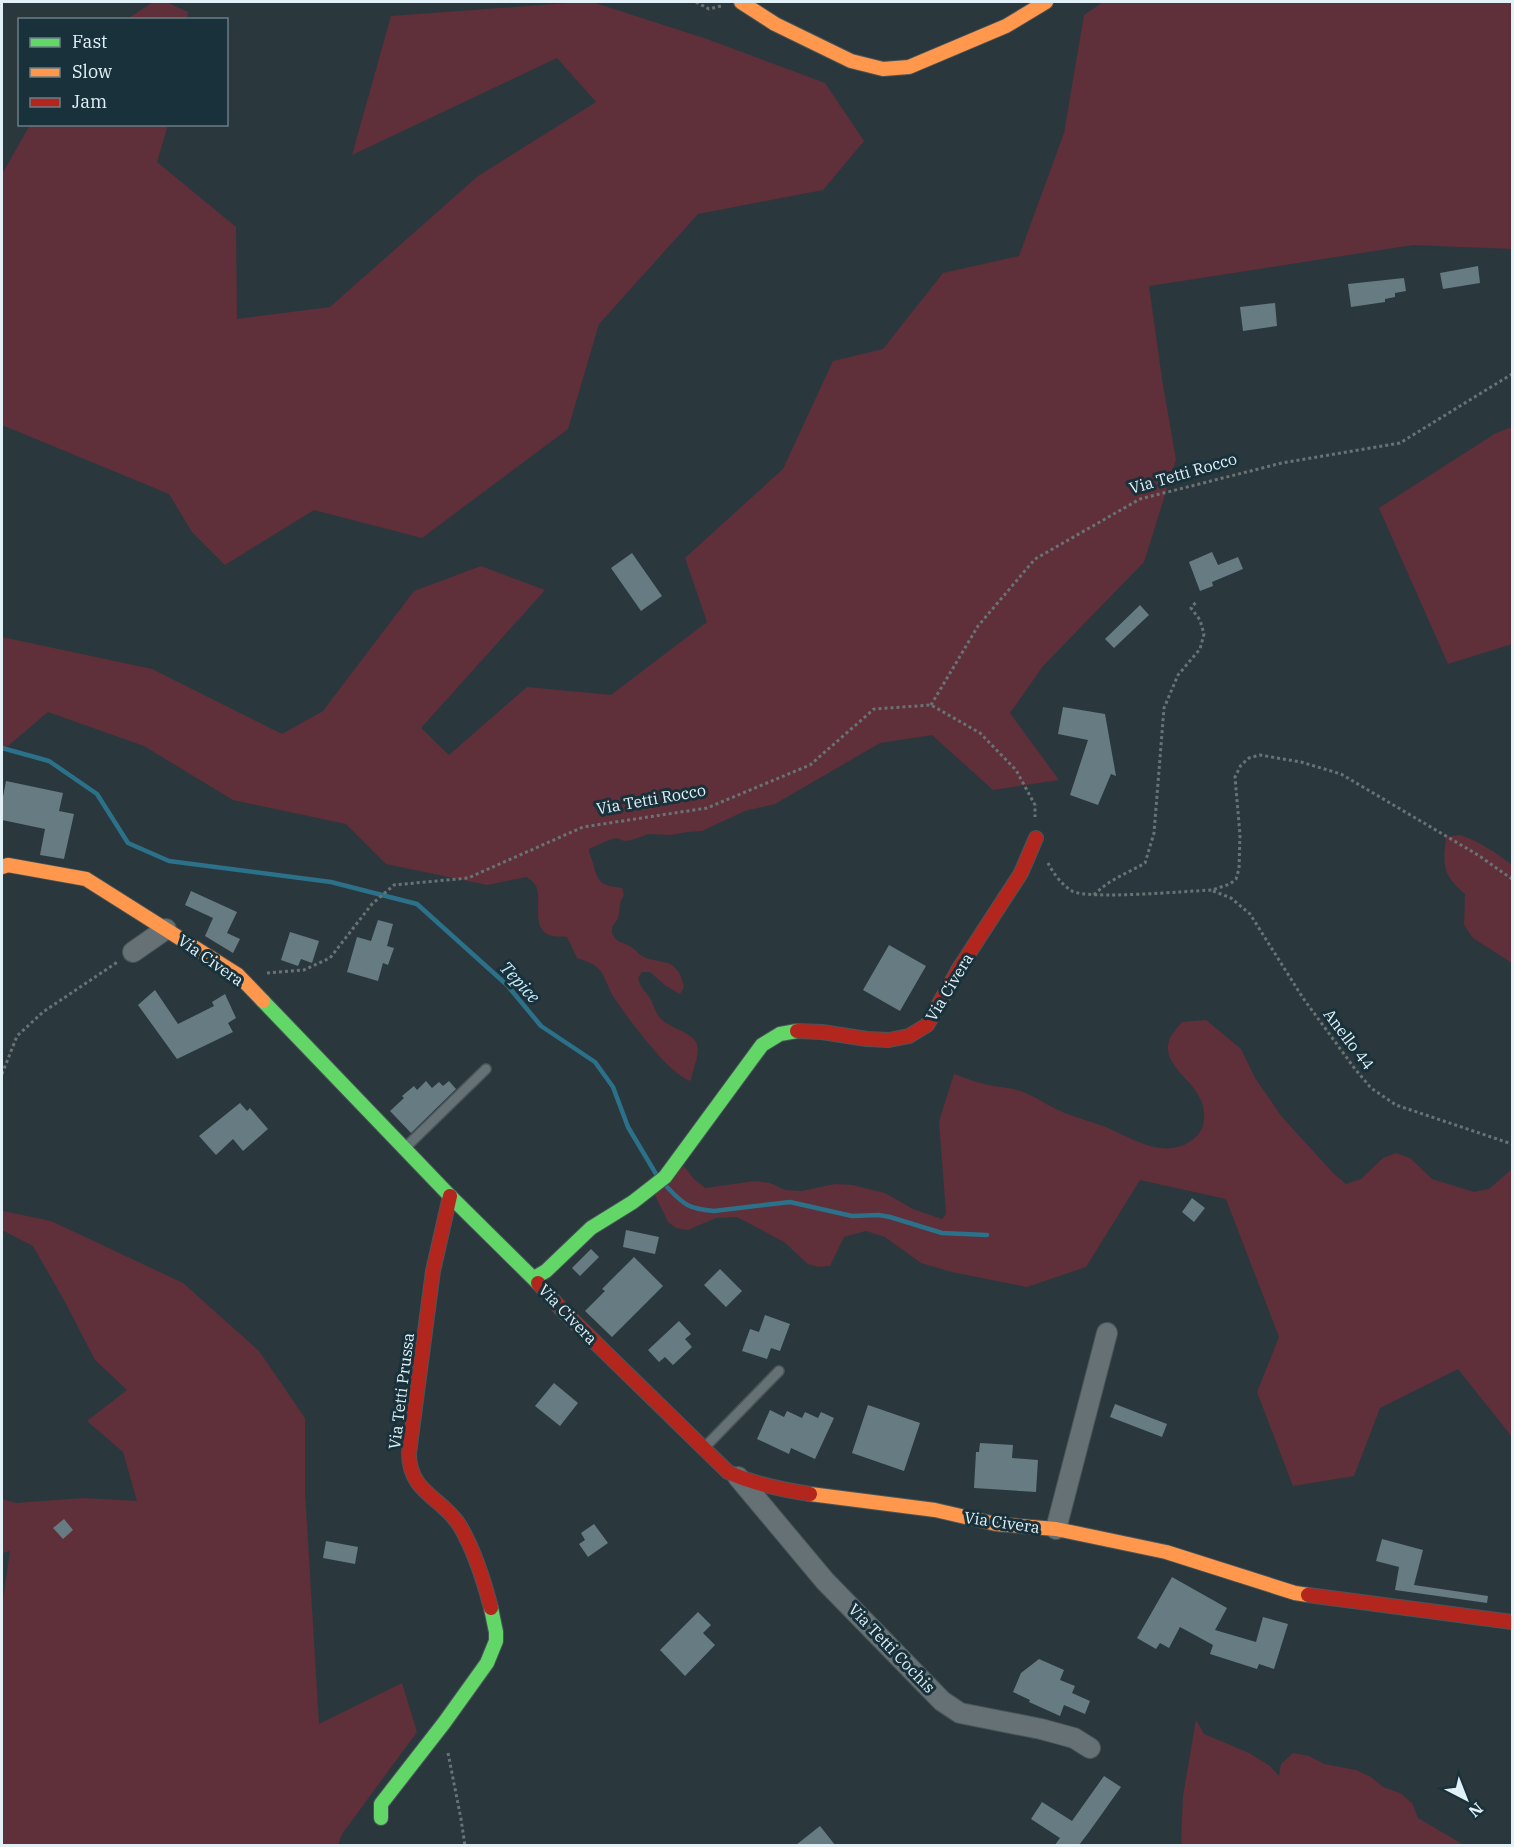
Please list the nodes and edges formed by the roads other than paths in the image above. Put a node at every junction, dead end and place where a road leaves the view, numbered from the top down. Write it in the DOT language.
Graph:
graph roads {
  1 [pos="741,2"];
  2 [pos="1046,2"];
  3 [pos="1036,838"];
  4 [pos="2,867"];
  5 [pos="166,929"];
  6 [pos="133,952"];
  7 [pos="486,1069"];
  8 [pos="405,1149"];
  9 [pos="450,1196"];
  10 [pos="534,1278"];
  11 [pos="1107,1332"];
  12 [pos="778,1371"];
  13 [pos="703,1449"];
  14 [pos="738,1477"];
  15 [pos="1056,1529"];
  16 [pos="1512,1622"];
  17 [pos="1090,1748"];
  18 [pos="381,1818"];
  1 -- 2 [label="street"];
  3 -- 10 [label="street, Via Civera"];
  4 -- 5 [label="street, Via Civera"];
  5 -- 6 [label="street, Via Civera"];
  5 -- 8 [label="street, Via Civera"];
  7 -- 8 [label="lane"];
  8 -- 9 [label="street, Via Civera"];
  9 -- 10 [label="street, Via Civera"];
  9 -- 18 [label="street, Via Tetti Prussa"];
  10 -- 13 [label="street, Via Civera"];
  11 -- 15 [label="street, Via Civera"];
  12 -- 13 [label="lane"];
  13 -- 14 [label="street, Via Civera"];
  14 -- 15 [label="street, Via Civera"];
  14 -- 17 [label="street, Via Tetti Cochis"];
  15 -- 16 [label="street, Via Civera"];
}
